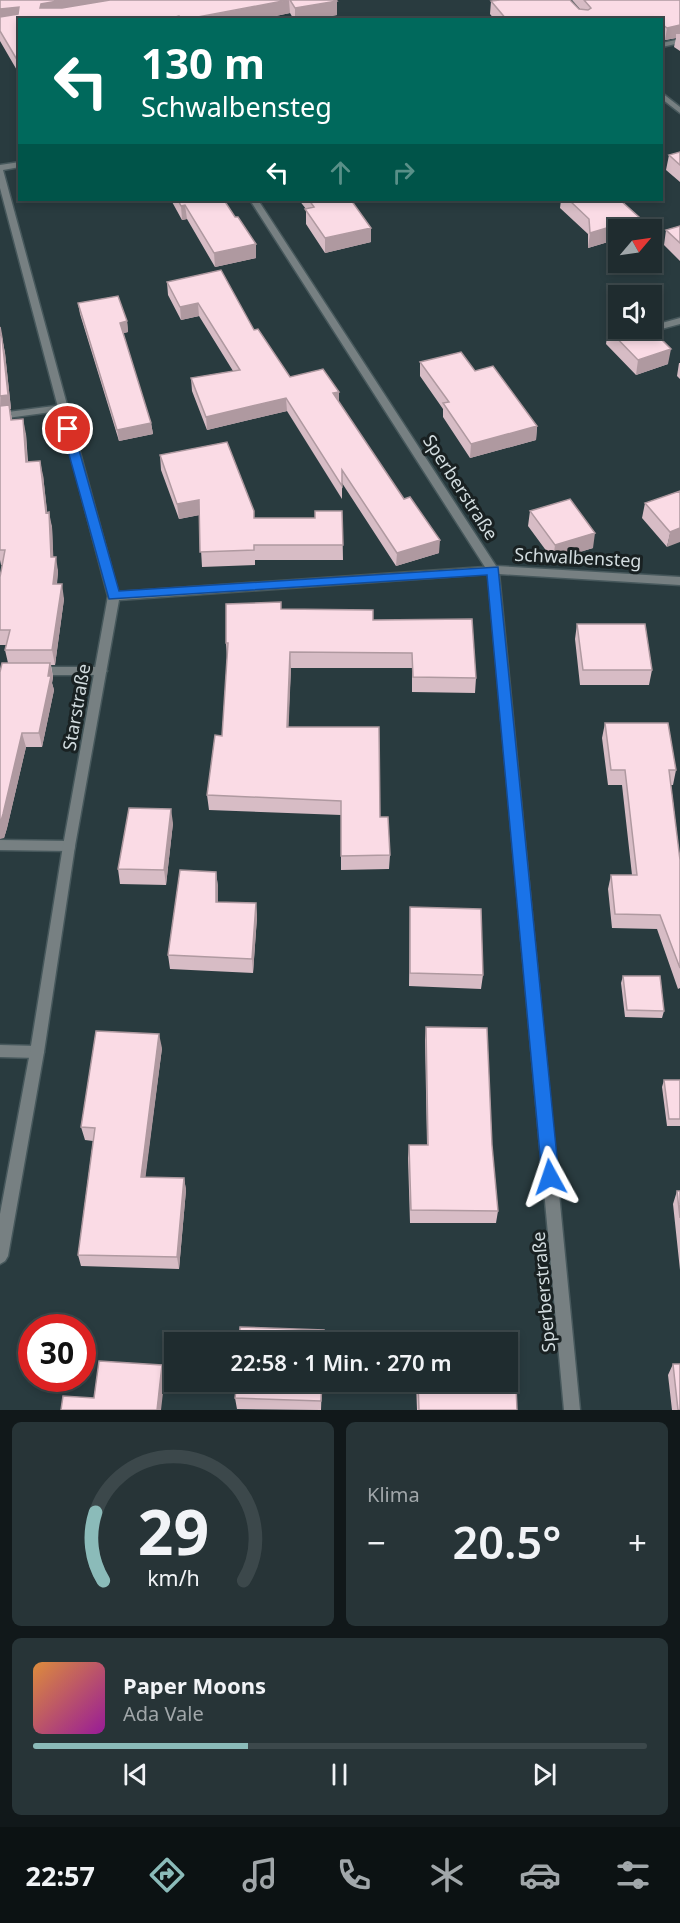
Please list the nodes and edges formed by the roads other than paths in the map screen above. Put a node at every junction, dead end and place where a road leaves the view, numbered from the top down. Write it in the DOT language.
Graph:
graph roads {
  1 [pos="680,41"];
  2 [pos="663,45"];
  3 [pos="663,96"];
  4 [pos="680,111"];
  5 [pos="18,165"];
  6 [pos="0,170"];
  7 [pos="255,201"];
  8 [pos="680,321"];
  9 [pos="662,326"];
  10 [pos="62,408"];
  11 [pos="0,416"];
  12 [pos="493,570"];
  13 [pos="680,581"];
  14 [pos="114,596"];
  15 [pos="22,670"];
  16 [pos="101,671"];
  17 [pos="0,845"];
  18 [pos="69,846"];
  19 [pos="0,1051"];
  20 [pos="37,1052"];
  21 [pos="0,1256"];
  22 [pos="572,1410"];
  1 -- 2 [label="street"];
  3 -- 4 [label="street"];
  5 -- 6 [label="street"];
  6 -- 10 [label="street, Starstraße"];
  7 -- 12 [label="street, Sperberstraße"];
  8 -- 9 [label="street"];
  10 -- 11 [label="street"];
  10 -- 14 [label="street, Starstraße"];
  12 -- 13 [label="street, Schwalbensteg"];
  12 -- 14 [label="street, Schwalbensteg"];
  12 -- 22 [label="street, Sperberstraße"];
  14 -- 16 [label="street, Starstraße"];
  15 -- 16 [label="street"];
  16 -- 18 [label="street, Starstraße"];
  17 -- 18 [label="street"];
  18 -- 20 [label="street, Starstraße"];
  19 -- 20 [label="street"];
  20 -- 21 [label="street, Starstraße"];
}
